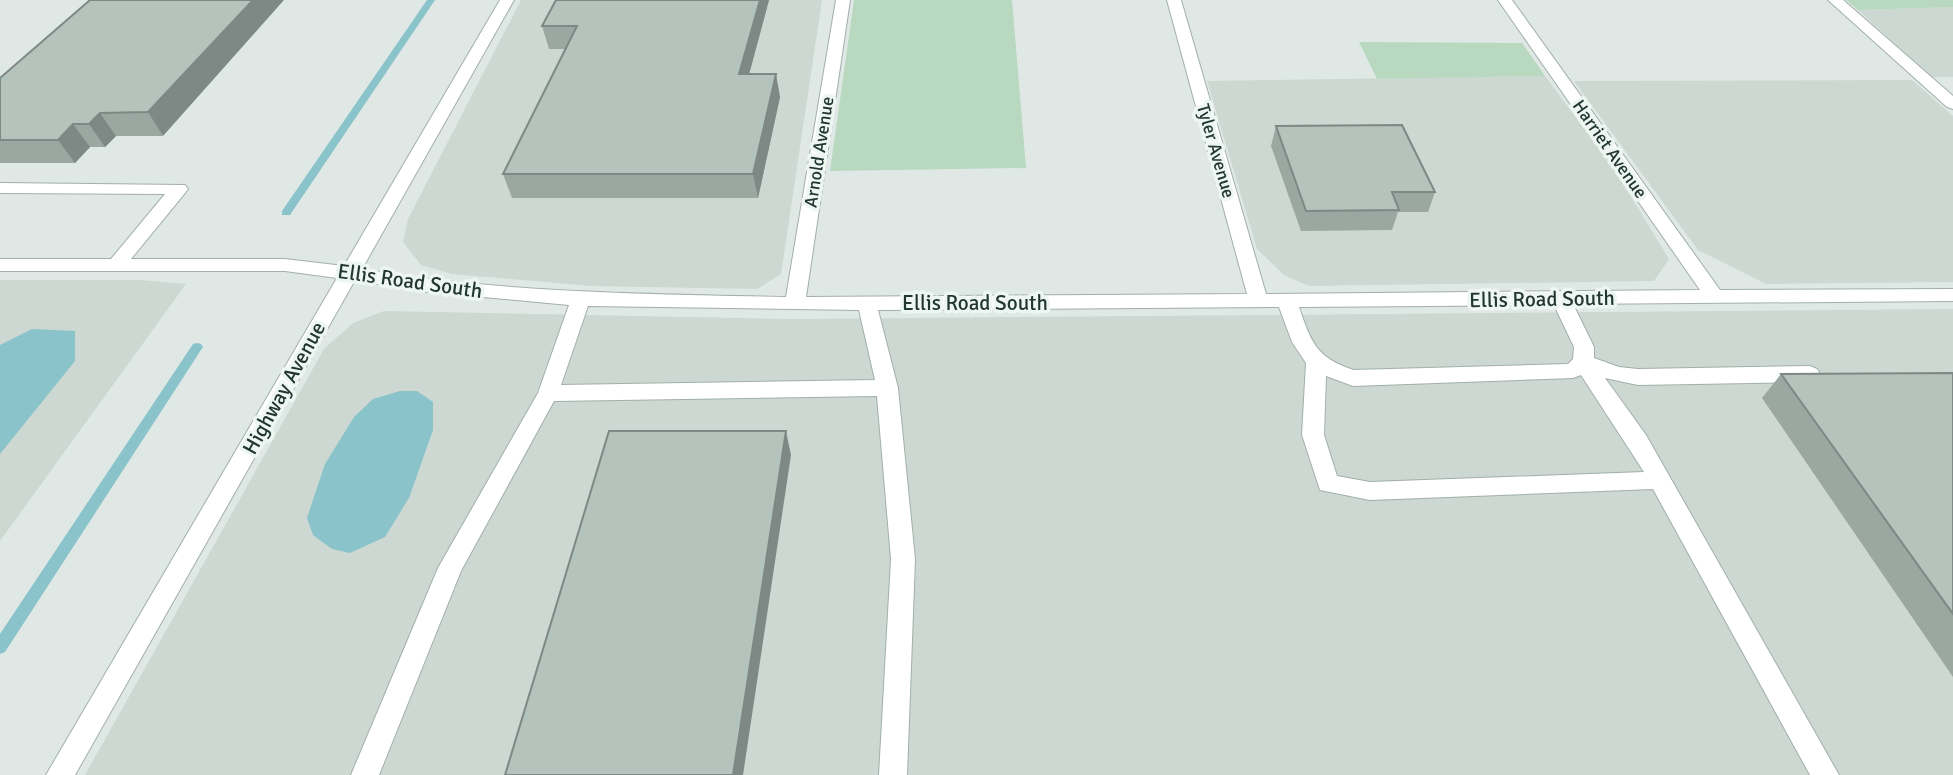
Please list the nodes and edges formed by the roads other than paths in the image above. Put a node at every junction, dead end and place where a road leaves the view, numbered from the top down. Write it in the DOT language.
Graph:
graph roads {
  1 [pos="507,0"];
  2 [pos="843,0"];
  3 [pos="1174,0"];
  4 [pos="1505,0"];
  5 [pos="1835,0"];
  6 [pos="1953,104"];
  7 [pos="0,188"];
  8 [pos="0,265"];
  9 [pos="116,265"];
  10 [pos="348,273"];
  11 [pos="1953,295"];
  12 [pos="1716,297"];
  13 [pos="1560,298"];
  14 [pos="581,299"];
  15 [pos="1287,301"];
  16 [pos="1259,302"];
  17 [pos="795,304"];
  18 [pos="867,304"];
  19 [pos="1583,362"];
  20 [pos="1316,363"];
  21 [pos="1828,374"];
  22 [pos="887,388"];
  23 [pos="548,393"];
  24 [pos="1660,480"];
  25 [pos="60,775"];
  26 [pos="365,775"];
  27 [pos="892,775"];
  28 [pos="1825,775"];
  1 -- 10 [label="street, Highway Avenue"];
  2 -- 17 [label="street, Arnold Avenue"];
  3 -- 16 [label="street, Tyler Avenue"];
  4 -- 12 [label="street, Harriet Avenue"];
  5 -- 6 [label="street"];
  7 -- 9 [label="street"];
  8 -- 9 [label="street, Ellis Road South"];
  9 -- 10 [label="street, Ellis Road South"];
  10 -- 14 [label="street, Ellis Road South"];
  10 -- 25 [label="street, Highway Avenue"];
  11 -- 12 [label="street, Ellis Road South"];
  12 -- 13 [label="street, Ellis Road South"];
  13 -- 15 [label="street, Ellis Road South"];
  13 -- 19 [label="street"];
  14 -- 17 [label="street, Ellis Road South"];
  14 -- 23 [label="street"];
  15 -- 16 [label="street, Ellis Road South"];
  15 -- 20 [label="street"];
  16 -- 18 [label="street, Ellis Road South"];
  17 -- 18 [label="street, Ellis Road South"];
  18 -- 22 [label="street"];
  19 -- 20 [label="street"];
  19 -- 21 [label="street"];
  19 -- 24 [label="street"];
  20 -- 24 [label="street"];
  22 -- 23 [label="street"];
  22 -- 27 [label="street"];
  23 -- 26 [label="street"];
  24 -- 28 [label="street"];
}
